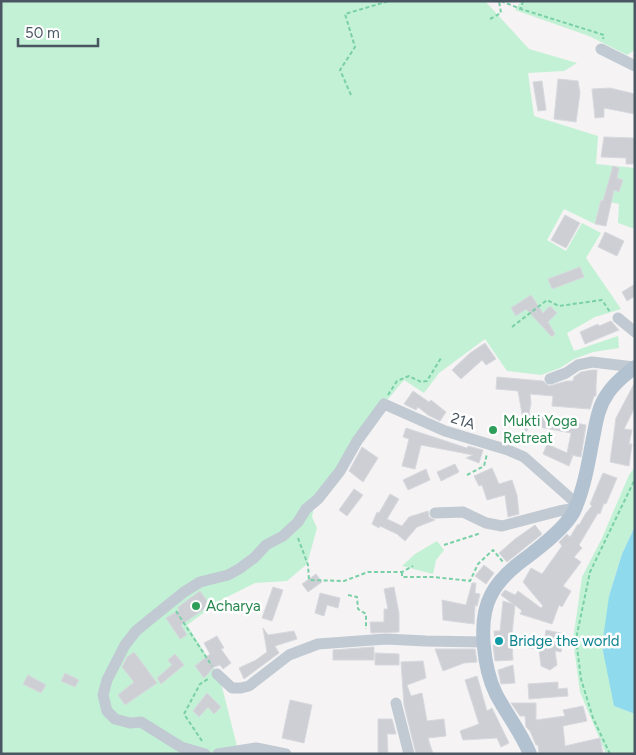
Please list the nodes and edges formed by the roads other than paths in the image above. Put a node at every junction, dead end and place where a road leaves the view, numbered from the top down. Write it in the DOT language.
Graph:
graph roads {
  1 [pos="601,49"];
  2 [pos="635,66"];
  3 [pos="618,318"];
  4 [pos="635,332"];
  5 [pos="634,367"];
  6 [pos="550,379"];
  7 [pos="576,506"];
  8 [pos="435,513"];
  9 [pos="484,642"];
  10 [pos="217,674"];
  11 [pos="396,703"];
  12 [pos="205,750"];
  13 [pos="218,754"];
  14 [pos="286,754"];
  15 [pos="409,754"];
  16 [pos="530,754"];
  1 -- 2 [label="street"];
  3 -- 4 [label="street"];
  5 -- 6 [label="street"];
  5 -- 7 [label="main road"];
  7 -- 8 [label="street"];
  7 -- 9 [label="main road"];
  7 -- 12 [label="street, 21A / 21A"];
  9 -- 10 [label="street"];
  9 -- 16 [label="main road"];
  11 -- 15 [label="street"];
  13 -- 14 [label="street"];
}
